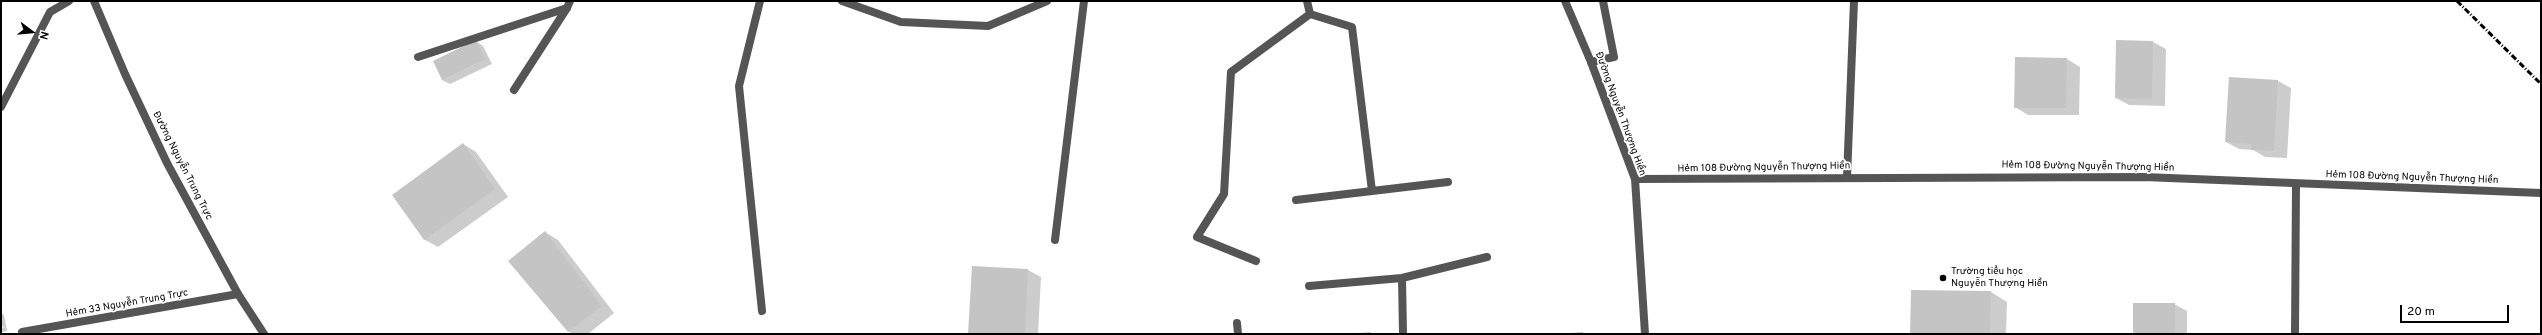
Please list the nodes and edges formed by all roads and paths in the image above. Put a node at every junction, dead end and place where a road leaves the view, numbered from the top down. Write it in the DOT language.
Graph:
graph roads {
  1 [pos="69,1"];
  2 [pos="94,1"];
  3 [pos="760,1"];
  4 [pos="842,1"];
  5 [pos="1047,1"];
  6 [pos="1084,1"];
  7 [pos="1307,1"];
  8 [pos="1564,1"];
  9 [pos="1603,1"];
  10 [pos="1854,1"];
  11 [pos="568,5"];
  12 [pos="1310,14"];
  13 [pos="418,57"];
  14 [pos="1591,62"];
  15 [pos="514,90"];
  16 [pos="1,107"];
  17 [pos="1847,177"];
  18 [pos="1635,180"];
  19 [pos="1448,182"];
  20 [pos="2296,184"];
  21 [pos="1372,191"];
  22 [pos="2541,193"];
  23 [pos="1296,200"];
  24 [pos="1055,240"];
  25 [pos="1487,257"];
  26 [pos="1256,261"];
  27 [pos="1402,278"];
  28 [pos="1309,286"];
  29 [pos="238,294"];
  30 [pos="762,310"];
  31 [pos="1237,323"];
  32 [pos="23,334"];
  33 [pos="264,334"];
  34 [pos="1238,334"];
  35 [pos="1403,334"];
  36 [pos="1646,334"];
  37 [pos="2295,334"];
  1 -- 16 [label="street"];
  2 -- 29 [label="street, Đường Nguyễn Trung Trực"];
  3 -- 30 [label="street"];
  4 -- 5 [label="street"];
  6 -- 24 [label="street"];
  7 -- 12 [label="street"];
  8 -- 14 [label="street, Đường Nguyễn Thượng Hiền"];
  9 -- 14 [label="street"];
  10 -- 17 [label="street"];
  11 -- 13 [label="street"];
  11 -- 15 [label="street"];
  12 -- 21 [label="street"];
  12 -- 26 [label="street"];
  14 -- 18 [label="street, Đường Nguyễn Thượng Hiền"];
  17 -- 18 [label="street, Hẻm 108 Đường Nguyễn Thượng Hiền"];
  17 -- 20 [label="street, Hẻm 108 Đường Nguyễn Thượng Hiền"];
  18 -- 36 [label="street, Đường Nguyễn Thượng Hiền"];
  19 -- 21 [label="street"];
  20 -- 22 [label="street, Hẻm 108 Đường Nguyễn Thượng Hiền"];
  20 -- 37 [label="street"];
  21 -- 23 [label="street"];
  25 -- 27 [label="street"];
  27 -- 28 [label="street"];
  27 -- 35 [label="street"];
  29 -- 32 [label="street, Hẻm 33 Nguyễn Trung Trực"];
  29 -- 33 [label="street, Đường Nguyễn Trung Trực"];
  31 -- 34 [label="street"];
}
